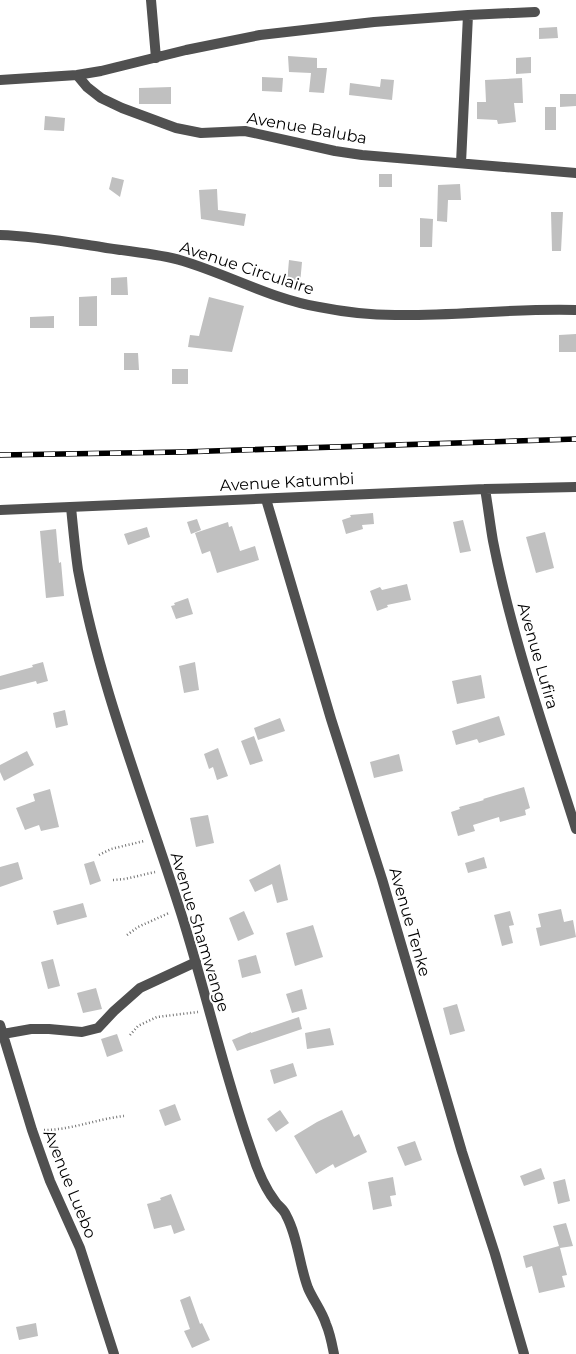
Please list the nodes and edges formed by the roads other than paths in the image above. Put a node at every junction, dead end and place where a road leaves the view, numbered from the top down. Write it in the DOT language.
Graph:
graph roads {
  1 [pos="151,0"];
  2 [pos="535,12"];
  3 [pos="468,15"];
  4 [pos="156,58"];
  5 [pos="76,76"];
  6 [pos="0,80"];
  7 [pos="462,163"];
  8 [pos="576,173"];
  9 [pos="0,235"];
  10 [pos="576,310"];
  11 [pos="576,487"];
  12 [pos="485,488"];
  13 [pos="266,499"];
  14 [pos="71,507"];
  15 [pos="0,510"];
  16 [pos="576,829"];
  17 [pos="196,962"];
  18 [pos="2,1030"];
  19 [pos="114,1354"];
  20 [pos="334,1354"];
  21 [pos="524,1354"];
  1 -- 4 [label="street"];
  2 -- 3 [label="street"];
  3 -- 4 [label="street"];
  3 -- 7 [label="street"];
  4 -- 5 [label="street"];
  5 -- 6 [label="street"];
  5 -- 7 [label="street, Avenue Baluba"];
  7 -- 8 [label="street, Avenue Baluba"];
  9 -- 10 [label="street, Avenue Circulaire"];
  11 -- 12 [label="street, Avenue Katumbi"];
  12 -- 13 [label="street, Avenue Katumbi"];
  12 -- 16 [label="street, Avenue Lufira"];
  13 -- 14 [label="street, Avenue Katumbi"];
  13 -- 21 [label="street, Avenue Tenke"];
  14 -- 15 [label="street, Avenue Katumbi"];
  14 -- 17 [label="street, Avenue Shamwange"];
  17 -- 18 [label="street"];
  17 -- 20 [label="street, Avenue Shamwange"];
  18 -- 19 [label="street, Avenue Luebo"];
}
